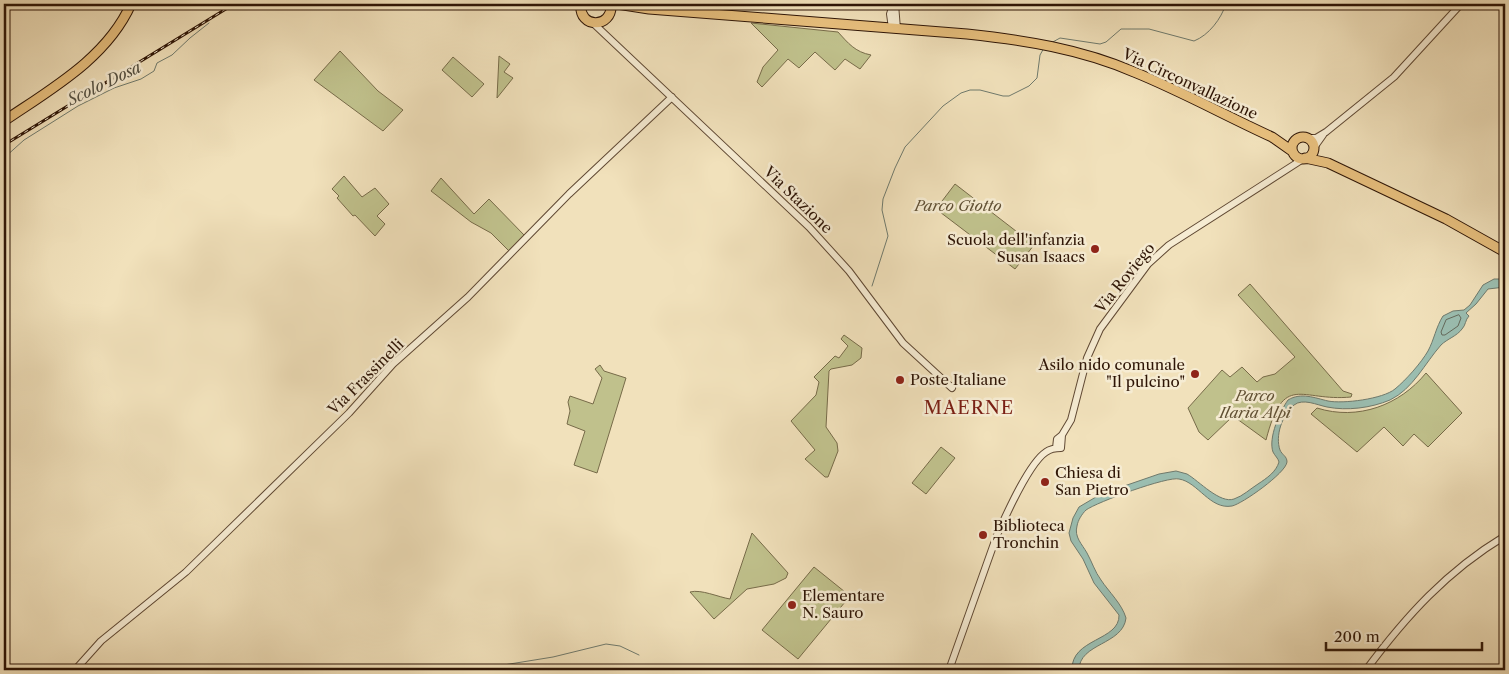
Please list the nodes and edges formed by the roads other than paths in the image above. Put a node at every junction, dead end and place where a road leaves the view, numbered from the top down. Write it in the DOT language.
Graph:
graph roads {
  1 [pos="131,4"];
  2 [pos="611,4"];
  3 [pos="617,4"];
  4 [pos="894,4"];
  5 [pos="1460,4"];
  6 [pos="579,5"];
  7 [pos="649,9"];
  8 [pos="890,14"];
  9 [pos="608,17"];
  10 [pos="593,23"];
  11 [pos="880,27"];
  12 [pos="894,28"];
  13 [pos="614,41"];
  14 [pos="672,97"];
  15 [pos="4,121"];
  16 [pos="1326,132"];
  17 [pos="1272,137"];
  18 [pos="1303,138"];
  19 [pos="1313,149"];
  20 [pos="1293,152"];
  21 [pos="1304,158"];
  22 [pos="1328,163"];
  23 [pos="1290,167"];
  24 [pos="1505,252"];
  25 [pos="952,388"];
  26 [pos="1505,536"];
  27 [pos="75,670"];
  28 [pos="948,670"];
  29 [pos="1366,670"];
  1 -- 15 [label="main road"];
  2 -- 9 [label="main road"];
  3 -- 7 [label="main road, Via Circonvallazione"];
  4 -- 8 [label="street"];
  4 -- 12 [label="street"];
  5 -- 16 [label="street"];
  6 -- 10 [label="main road"];
  7 -- 9 [label="main road, Via Circonvallazione"];
  7 -- 11 [label="main road, Via Circonvallazione"];
  8 -- 11 [label="street"];
  8 -- 12 [label="street"];
  9 -- 10 [label="main road, Via Circonvallazione"];
  9 -- 13 [label="street, Via Stazione"];
  10 -- 13 [label="street, Via Stazione"];
  11 -- 12 [label="main road, Via Circonvallazione"];
  12 -- 17 [label="main road, Via Circonvallazione"];
  13 -- 14 [label="street, Via Stazione"];
  14 -- 25 [label="street, Via Stazione"];
  14 -- 27 [label="street, Via Frassinelli"];
  16 -- 18 [label="street"];
  16 -- 19 [label="street"];
  17 -- 18 [label="main road, Via Circonvallazione"];
  17 -- 20 [label="main road, Via Circonvallazione"];
  18 -- 19 [label="main road"];
  18 -- 20 [label="main road"];
  19 -- 21 [label="main road"];
  19 -- 22 [label="main road"];
  20 -- 21 [label="main road"];
  20 -- 23 [label="street"];
  21 -- 22 [label="main road"];
  21 -- 23 [label="street, Via Roviego"];
  22 -- 24 [label="main road"];
  23 -- 28 [label="street, Via Roviego"];
  26 -- 29 [label="street"];
}
